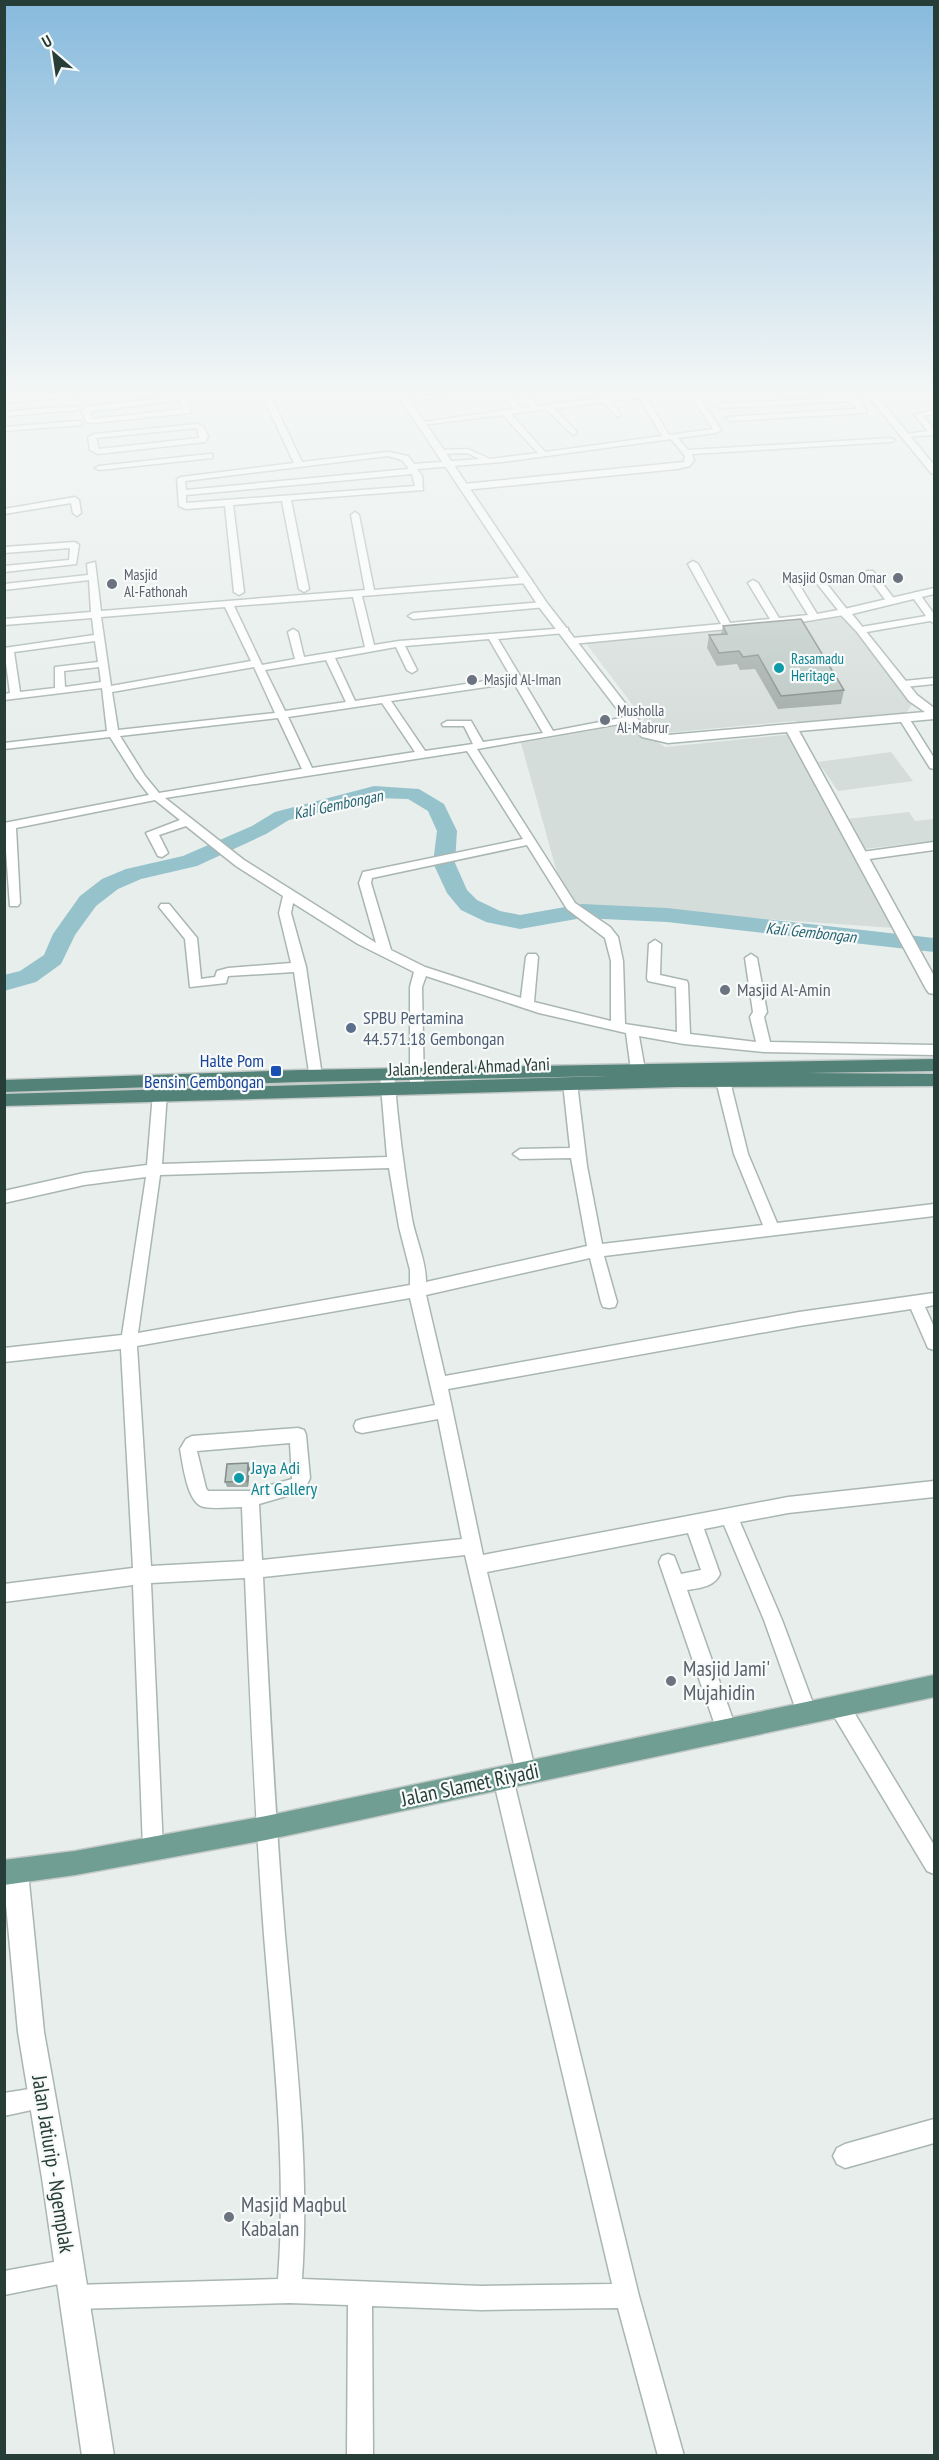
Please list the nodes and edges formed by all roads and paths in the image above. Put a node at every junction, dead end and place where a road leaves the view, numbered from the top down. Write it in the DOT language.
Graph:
graph roads {
  1 [pos="54,506"];
  2 [pos="76,506"];
  3 [pos="229,506"];
  4 [pos="287,506"];
  5 [pos="477,506"];
  6 [pos="4,512"];
  7 [pos="77,513"];
  8 [pos="355,515"];
  9 [pos="4,550"];
  10 [pos="92,564"];
  11 [pos="693,564"];
  12 [pos="4,569"];
  13 [pos="870,573"];
  14 [pos="789,576"];
  15 [pos="816,576"];
  16 [pos="93,577"];
  17 [pos="527,580"];
  18 [pos="753,583"];
  19 [pos="4,587"];
  20 [pos="304,589"];
  21 [pos="934,591"];
  22 [pos="239,592"];
  23 [pos="370,592"];
  24 [pos="357,593"];
  25 [pos="916,595"];
  26 [pos="890,600"];
  27 [pos="228,603"];
  28 [pos="543,605"];
  29 [pos="844,612"];
  30 [pos="96,614"];
  31 [pos="413,616"];
  32 [pos="814,617"];
  33 [pos="934,619"];
  34 [pos="776,621"];
  35 [pos="4,622"];
  36 [pos="727,626"];
  37 [pos="565,630"];
  38 [pos="861,630"];
  39 [pos="293,632"];
  40 [pos="492,636"];
  41 [pos="99,637"];
  42 [pos="572,641"];
  43 [pos="399,644"];
  44 [pos="370,648"];
  45 [pos="7,651"];
  46 [pos="329,656"];
  47 [pos="300,661"];
  48 [pos="103,664"];
  49 [pos="258,666"];
  50 [pos="412,670"];
  51 [pos="518,680"];
  52 [pos="934,681"];
  53 [pos="904,684"];
  54 [pos="106,687"];
  55 [pos="60,690"];
  56 [pos="10,696"];
  57 [pos="913,698"];
  58 [pos="386,700"];
  59 [pos="352,705"];
  60 [pos="934,714"];
  61 [pos="281,715"];
  62 [pos="906,717"];
  63 [pos="631,719"];
  64 [pos="447,724"];
  65 [pos="791,727"];
  66 [pos="112,733"];
  67 [pos="550,735"];
  68 [pos="4,746"];
  69 [pos="475,746"];
  70 [pos="422,754"];
  71 [pos="934,766"];
  72 [pos="309,772"];
  73 [pos="156,796"];
  74 [pos="186,822"];
  75 [pos="7,826"];
  76 [pos="530,841"];
  77 [pos="934,846"];
  78 [pos="162,853"];
  79 [pos="862,856"];
  80 [pos="289,896"];
  81 [pos="14,903"];
  82 [pos="165,907"];
  83 [pos="655,944"];
  84 [pos="385,952"];
  85 [pos="532,957"];
  86 [pos="751,958"];
  87 [pos="300,967"];
  88 [pos="421,970"];
  89 [pos="933,984"];
  90 [pos="527,1005"];
  91 [pos="618,1027"];
  92 [pos="632,1030"];
  93 [pos="684,1038"];
  94 [pos="764,1047"];
  95 [pos="934,1050"];
  96 [pos="934,1065"];
  97 [pos="638,1070"];
  98 [pos="315,1076"];
  99 [pos="934,1080"];
  100 [pos="417,1081"];
  101 [pos="723,1081"];
  102 [pos="387,1082"];
  103 [pos="570,1083"];
  104 [pos="4,1086"];
  105 [pos="160,1093"];
  106 [pos="4,1100"];
  107 [pos="576,1153"];
  108 [pos="520,1154"];
  109 [pos="394,1162"];
  110 [pos="154,1170"];
  111 [pos="4,1197"];
  112 [pos="934,1210"];
  113 [pos="772,1229"];
  114 [pos="594,1251"];
  115 [pos="418,1290"];
  116 [pos="934,1299"];
  117 [pos="609,1302"];
  118 [pos="915,1302"];
  119 [pos="129,1341"];
  120 [pos="934,1343"];
  121 [pos="4,1355"];
  122 [pos="439,1384"];
  123 [pos="445,1410"];
  124 [pos="362,1426"];
  125 [pos="934,1489"];
  126 [pos="250,1499"];
  127 [pos="729,1515"];
  128 [pos="693,1522"];
  129 [pos="472,1546"];
  130 [pos="668,1562"];
  131 [pos="477,1565"];
  132 [pos="255,1569"];
  133 [pos="142,1575"];
  134 [pos="676,1584"];
  135 [pos="4,1593"];
  136 [pos="934,1686"];
  137 [pos="839,1706"];
  138 [pos="807,1714"];
  139 [pos="727,1731"];
  140 [pos="526,1773"];
  141 [pos="503,1778"];
  142 [pos="266,1828"];
  143 [pos="153,1849"];
  144 [pos="934,1864"];
  145 [pos="10,1873"];
  146 [pos="42,2098"];
  147 [pos="4,2105"];
  148 [pos="934,2131"];
  149 [pos="845,2156"];
  150 [pos="4,2283"];
  151 [pos="72,2284"];
  152 [pos="289,2291"];
  153 [pos="360,2294"];
  154 [pos="627,2295"];
  155 [pos="98,2456"];
  156 [pos="360,2456"];
  157 [pos="671,2456"];
  1 -- 6 [label="street"];
  2 -- 7 [label="street"];
  3 -- 22 [label="street"];
  4 -- 20 [label="street"];
  5 -- 17 [label="street"];
  8 -- 23 [label="street"];
  9 -- 12 [label="street"];
  10 -- 16 [label="street"];
  11 -- 36 [label="street"];
  13 -- 26 [label="street"];
  14 -- 32 [label="street"];
  15 -- 29 [label="street"];
  16 -- 19 [label="street"];
  16 -- 30 [label="street"];
  17 -- 23 [label="street"];
  17 -- 28 [label="street"];
  18 -- 34 [label="street"];
  21 -- 25 [label="street"];
  23 -- 24 [label="street"];
  24 -- 27 [label="street"];
  24 -- 44 [label="street"];
  25 -- 26 [label="street"];
  25 -- 33 [label="street"];
  26 -- 29 [label="street"];
  27 -- 30 [label="street"];
  27 -- 49 [label="street"];
  28 -- 31 [label="street"];
  28 -- 37 [label="street"];
  29 -- 32 [label="street"];
  29 -- 38 [label="street"];
  30 -- 35 [label="street"];
  30 -- 41 [label="street"];
  32 -- 34 [label="street"];
  33 -- 38 [label="street"];
  34 -- 36 [label="street"];
  36 -- 42 [label="street"];
  37 -- 40 [label="street"];
  37 -- 42 [label="street"];
  38 -- 53 [label="street"];
  39 -- 47 [label="street"];
  40 -- 43 [label="street"];
  40 -- 51 [label="street"];
  41 -- 45 [label="street"];
  41 -- 48 [label="street"];
  42 -- 63 [label="street"];
  43 -- 44 [label="street"];
  43 -- 50 [label="street"];
  44 -- 46 [label="street"];
  45 -- 56 [label="street"];
  46 -- 47 [label="street"];
  46 -- 59 [label="street"];
  47 -- 49 [label="street"];
  48 -- 54 [label="street"];
  48 -- 55 [label="street"];
  49 -- 54 [label="street"];
  49 -- 61 [label="street"];
  51 -- 58 [label="street"];
  51 -- 67 [label="street"];
  52 -- 53 [label="street"];
  53 -- 57 [label="street"];
  54 -- 55 [label="street"];
  54 -- 66 [label="street"];
  55 -- 56 [label="street"];
  57 -- 60 [label="street"];
  57 -- 62 [label="street"];
  58 -- 59 [label="street"];
  58 -- 70 [label="street"];
  59 -- 61 [label="street"];
  60 -- 62 [label="street"];
  61 -- 66 [label="street"];
  61 -- 72 [label="street"];
  62 -- 65 [label="street"];
  62 -- 71 [label="street"];
  63 -- 65 [label="street"];
  63 -- 67 [label="street"];
  64 -- 69 [label="street"];
  65 -- 79 [label="street"];
  66 -- 68 [label="street"];
  66 -- 73 [label="street"];
  67 -- 69 [label="street"];
  69 -- 70 [label="street"];
  69 -- 76 [label="street"];
  70 -- 72 [label="street"];
  72 -- 73 [label="street"];
  73 -- 74 [label="street"];
  73 -- 75 [label="street"];
  74 -- 78 [label="street"];
  74 -- 80 [label="street"];
  75 -- 81 [label="street"];
  76 -- 84 [label="street"];
  76 -- 91 [label="street"];
  77 -- 79 [label="street"];
  79 -- 89 [label="street"];
  80 -- 84 [label="street"];
  80 -- 87 [label="street"];
  82 -- 87 [label="street"];
  83 -- 93 [label="street"];
  84 -- 88 [label="street"];
  85 -- 90 [label="street"];
  86 -- 94 [label="street"];
  87 -- 98 [label="street"];
  88 -- 90 [label="street"];
  88 -- 100 [label="street"];
  90 -- 91 [label="street"];
  91 -- 92 [label="street"];
  92 -- 93 [label="street"];
  92 -- 97 [label="street"];
  93 -- 94 [label="street"];
  94 -- 95 [label="street"];
  96 -- 97 [label="highway, Jalan Jenderal Ahmad Yani"];
  97 -- 100 [label="highway, Jalan Jenderal Ahmad Yani"];
  98 -- 102 [label="highway, Jalan Jenderal Ahmad Yani"];
  98 -- 104 [label="highway, Jalan Jenderal Ahmad Yani"];
  99 -- 101 [label="highway, Jalan Jenderal Ahmad Yani"];
  100 -- 102 [label="highway, Jalan Jenderal Ahmad Yani"];
  100 -- 103 [label="highway, Jalan Jenderal Ahmad Yani"];
  101 -- 103 [label="highway, Jalan Jenderal Ahmad Yani"];
  101 -- 113 [label="street"];
  102 -- 105 [label="highway, Jalan Jenderal Ahmad Yani"];
  102 -- 109 [label="street"];
  103 -- 107 [label="street"];
  105 -- 106 [label="highway, Jalan Jenderal Ahmad Yani"];
  105 -- 110 [label="street"];
  107 -- 108 [label="street"];
  107 -- 114 [label="street"];
  109 -- 110 [label="street"];
  109 -- 115 [label="street"];
  110 -- 111 [label="street"];
  110 -- 119 [label="street"];
  112 -- 113 [label="street"];
  113 -- 114 [label="street"];
  114 -- 115 [label="street"];
  114 -- 117 [label="street"];
  115 -- 119 [label="street"];
  115 -- 122 [label="street"];
  116 -- 118 [label="street"];
  118 -- 120 [label="street"];
  118 -- 122 [label="street"];
  119 -- 121 [label="street"];
  119 -- 133 [label="street"];
  122 -- 123 [label="street"];
  123 -- 124 [label="street"];
  123 -- 129 [label="street"];
  125 -- 127 [label="street"];
  126 -- 126 [label="street"];
  126 -- 132 [label="street"];
  127 -- 128 [label="street"];
  127 -- 138 [label="street"];
  128 -- 131 [label="street"];
  128 -- 134 [label="street"];
  129 -- 131 [label="street"];
  129 -- 132 [label="street"];
  130 -- 134 [label="street"];
  131 -- 140 [label="street"];
  132 -- 133 [label="street"];
  132 -- 142 [label="street"];
  133 -- 135 [label="street"];
  133 -- 143 [label="street"];
  134 -- 139 [label="street"];
  136 -- 137 [label="main road, Jalan Slamet Riyadi"];
  137 -- 138 [label="main road, Jalan Slamet Riyadi"];
  137 -- 144 [label="street"];
  138 -- 139 [label="main road, Jalan Slamet Riyadi"];
  139 -- 140 [label="main road, Jalan Slamet Riyadi"];
  140 -- 141 [label="main road, Jalan Slamet Riyadi"];
  141 -- 142 [label="main road, Jalan Slamet Riyadi"];
  141 -- 154 [label="street"];
  142 -- 143 [label="main road, Jalan Slamet Riyadi"];
  142 -- 152 [label="street"];
  143 -- 145 [label="main road, Jalan Slamet Riyadi"];
  145 -- 146 [label="street, Jalan Jatiurip - Ngemplak"];
  146 -- 147 [label="street"];
  146 -- 151 [label="street, Jalan Jatiurip - Ngemplak"];
  148 -- 149 [label="street"];
  150 -- 151 [label="street"];
  151 -- 152 [label="street"];
  151 -- 155 [label="street, Jalan Jatiurip - Ngemplak"];
  152 -- 153 [label="street"];
  153 -- 154 [label="street"];
  153 -- 156 [label="street"];
  154 -- 157 [label="street"];
}
